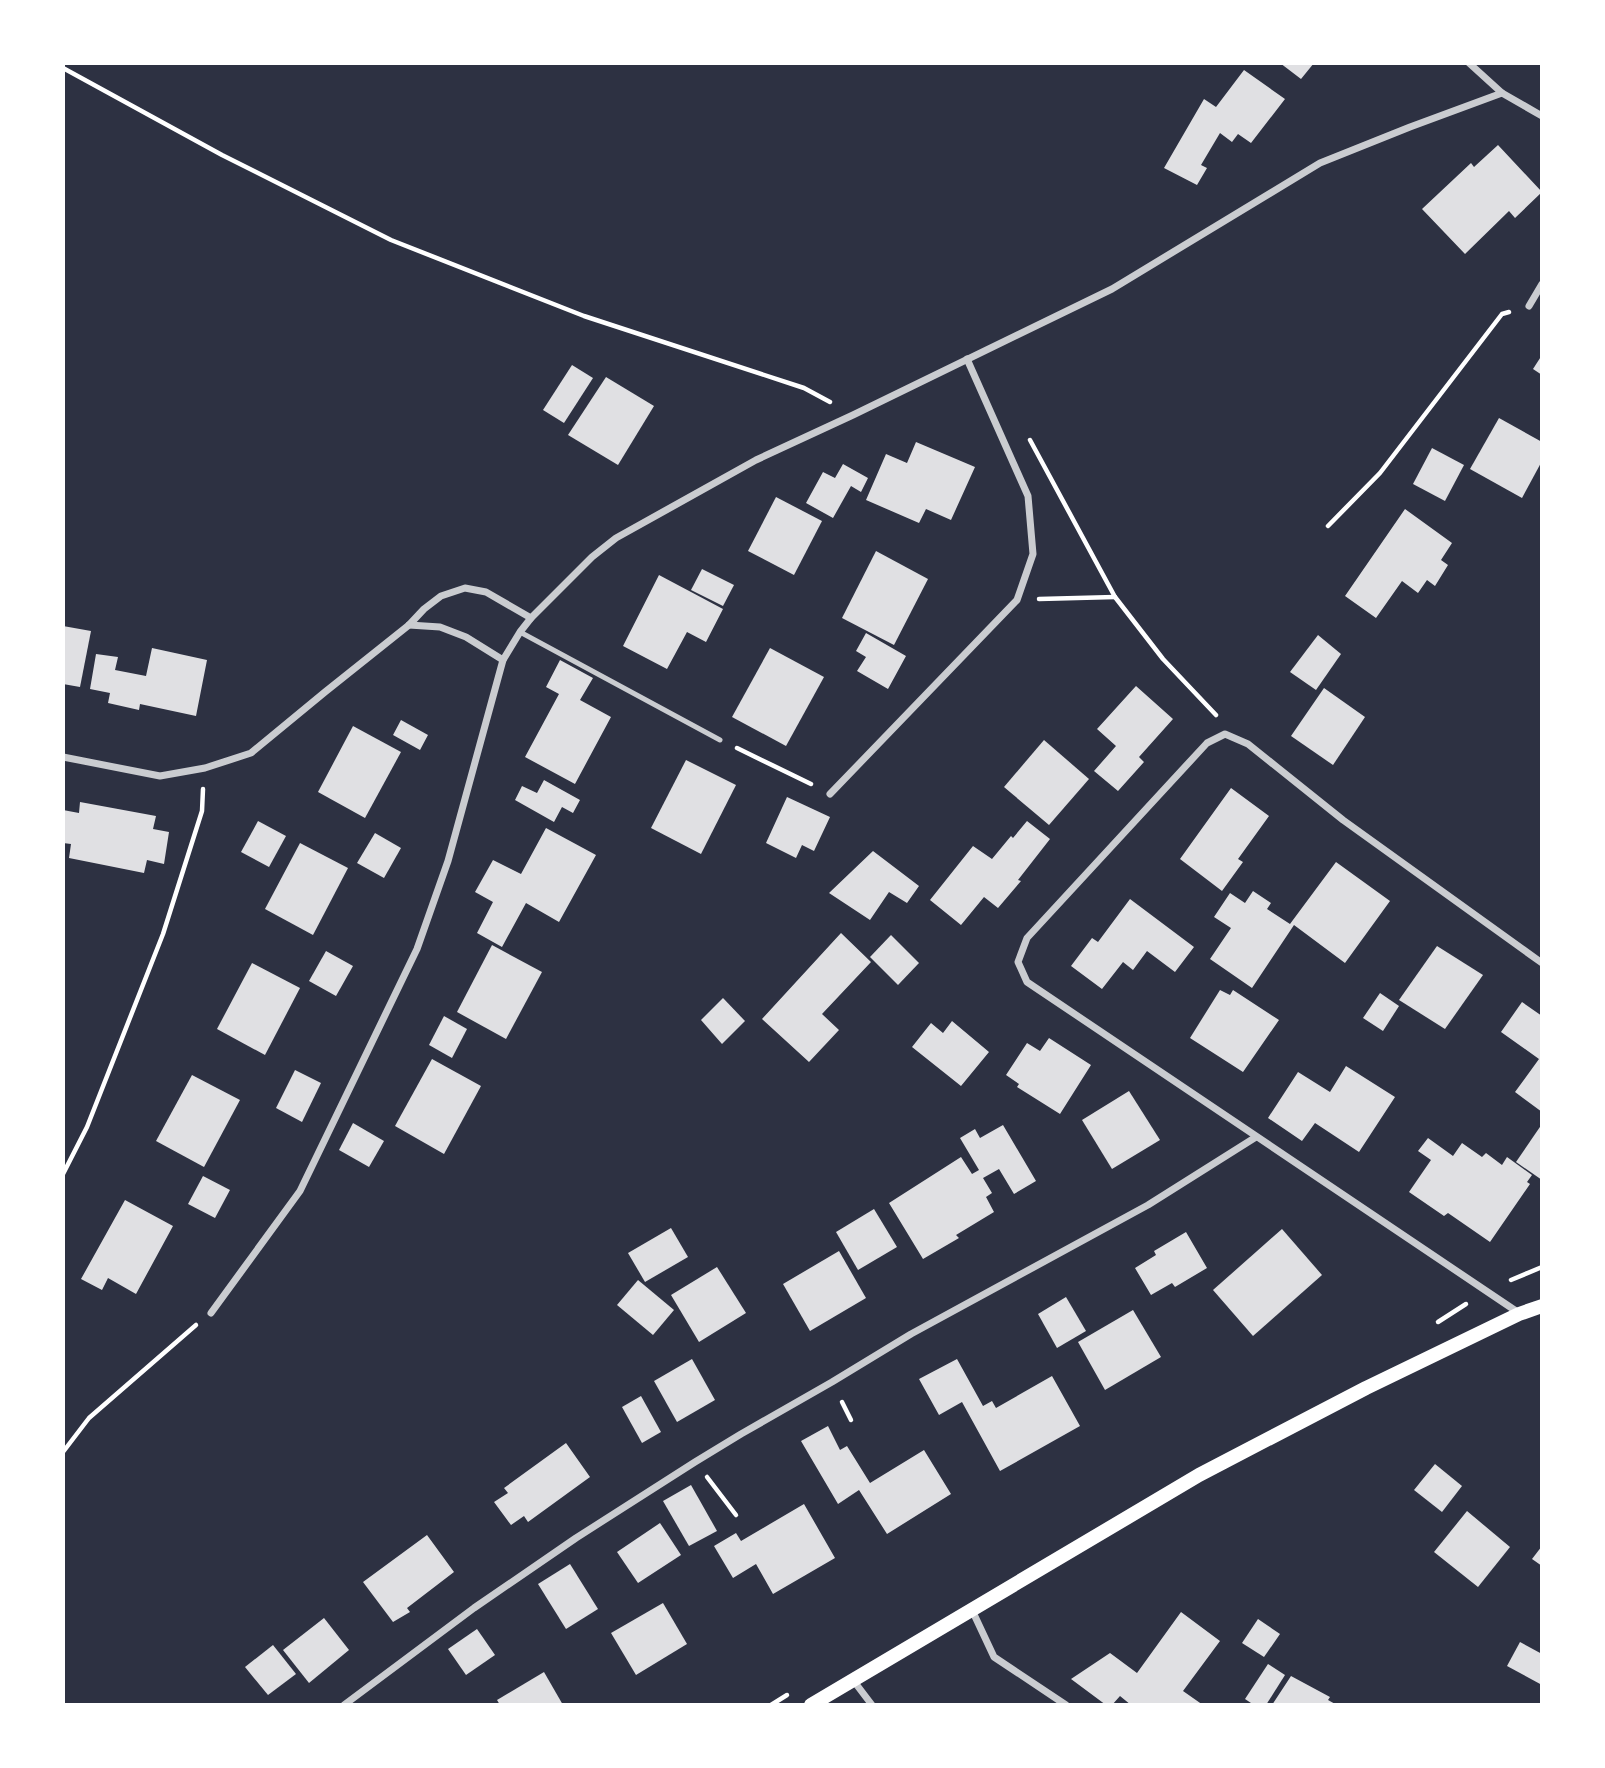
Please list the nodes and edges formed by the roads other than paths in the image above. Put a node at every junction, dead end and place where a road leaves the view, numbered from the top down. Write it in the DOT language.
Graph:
graph roads {
  1 [pos="1469,63"];
  2 [pos="1502,93"];
  3 [pos="1542,116"];
  4 [pos="1542,284"];
  5 [pos="1528,306"];
  6 [pos="967,359"];
  7 [pos="531,618"];
  8 [pos="409,625"];
  9 [pos="520,632"];
  10 [pos="503,660"];
  11 [pos="720,740"];
  12 [pos="63,757"];
  13 [pos="830,794"];
  14 [pos="1542,963"];
  15 [pos="1256,1137"];
  16 [pos="1542,1306"];
  17 [pos="211,1313"];
  18 [pos="1519,1314"];
  19 [pos="972,1610"];
  20 [pos="853,1680"];
  21 [pos="344,1705"];
  22 [pos="811,1705"];
  23 [pos="872,1705"];
  24 [pos="1066,1705"];
  1 -- 2 [label="street"];
  2 -- 3 [label="street"];
  2 -- 6 [label="street"];
  4 -- 5 [label="street"];
  6 -- 7 [label="street"];
  6 -- 13 [label="street"];
  7 -- 8 [label="street"];
  7 -- 9 [label="street"];
  8 -- 10 [label="street"];
  8 -- 12 [label="street"];
  9 -- 10 [label="street"];
  9 -- 11 [label="lane"];
  10 -- 17 [label="street"];
  14 -- 15 [label="street"];
  15 -- 18 [label="street"];
  15 -- 21 [label="street"];
  16 -- 18 [label="main road"];
  18 -- 19 [label="main road"];
  19 -- 20 [label="main road"];
  19 -- 24 [label="street"];
  20 -- 22 [label="main road"];
  20 -- 23 [label="street"];
}
